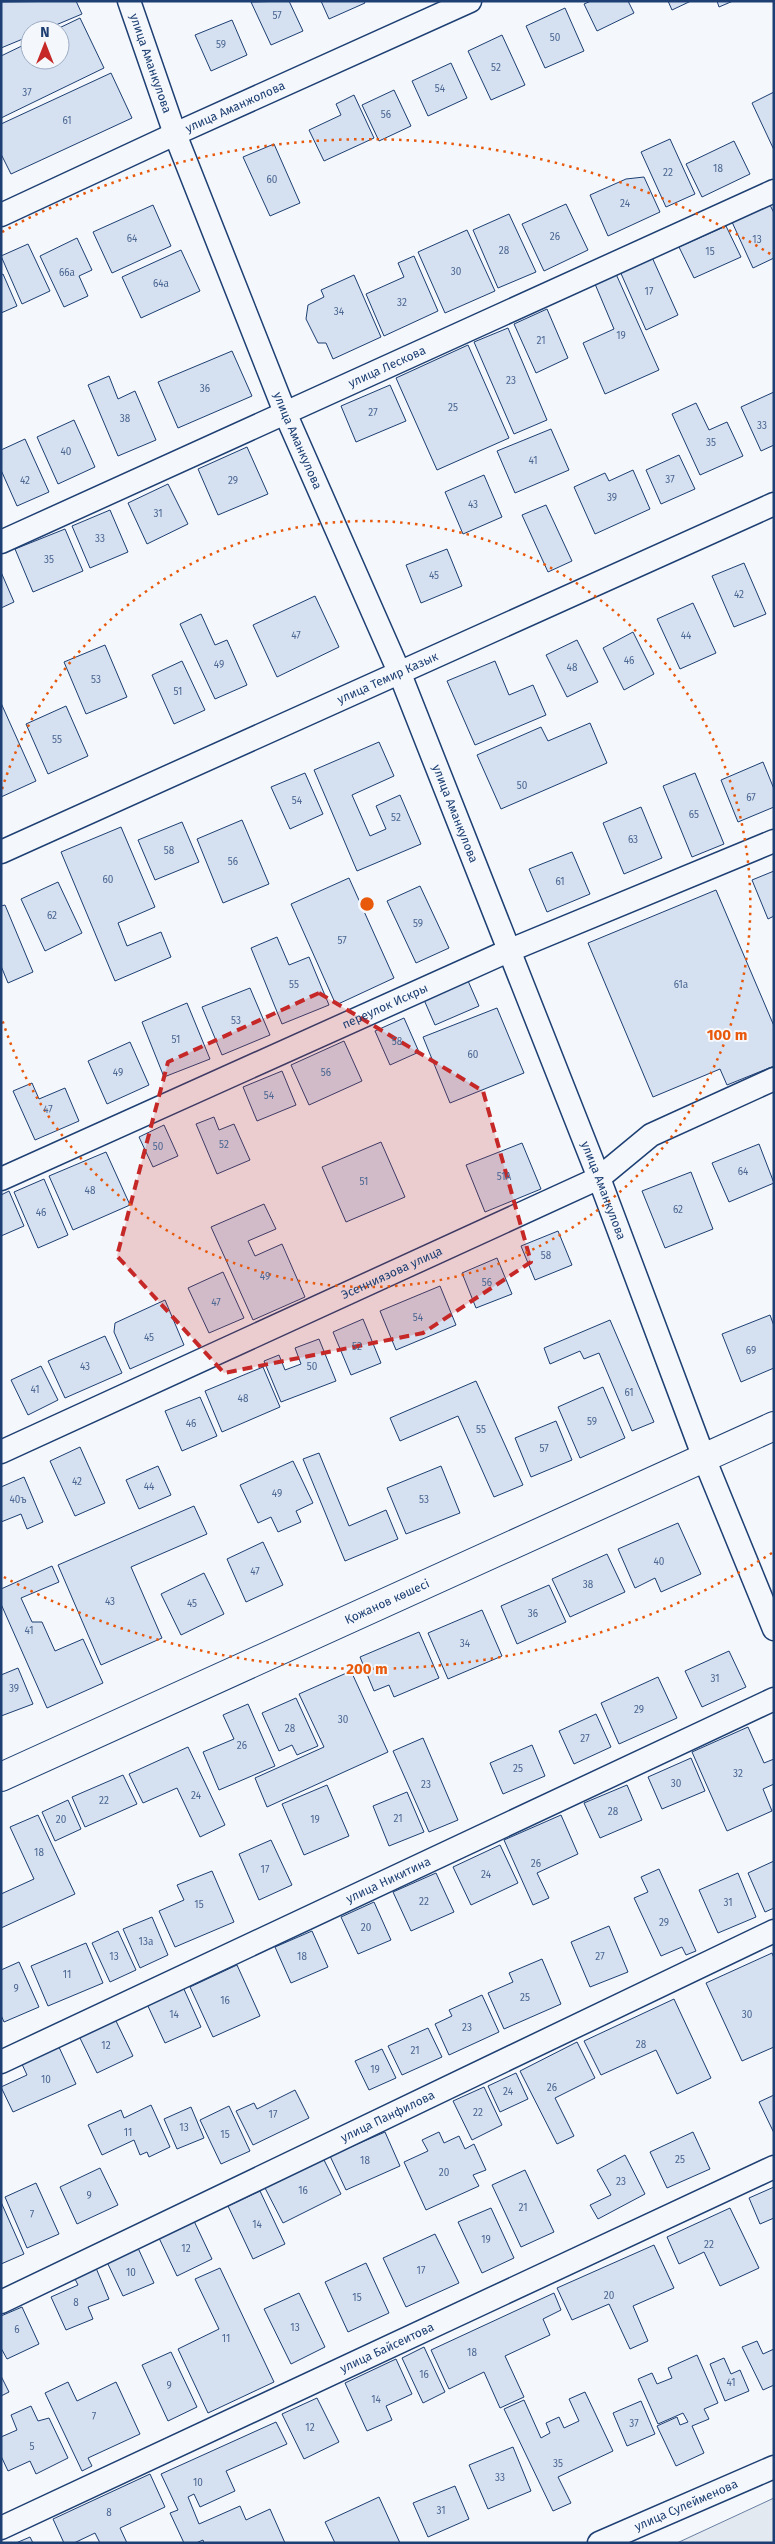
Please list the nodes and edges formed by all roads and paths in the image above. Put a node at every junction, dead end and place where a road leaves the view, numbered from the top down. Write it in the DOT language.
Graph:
graph roads {
  1 [pos="129,1"];
  2 [pos="470,1"];
  3 [pos="175,134"];
  4 [pos="774,192"];
  5 [pos="1,215"];
  6 [pos="286,415"];
  7 [pos="774,504"];
  8 [pos="1,542"];
  9 [pos="400,674"];
  10 [pos="774,841"];
  11 [pos="1,852"];
  12 [pos="508,951"];
  13 [pos="774,1079"];
  14 [pos="599,1178"];
  15 [pos="1,1179"];
  16 [pos="774,1426"];
  17 [pos="1,1452"];
  18 [pos="704,1458"];
  19 [pos="774,1629"];
  20 [pos="774,1699"];
  21 [pos="1,1778"];
  22 [pos="774,1931"];
  23 [pos="1,2062"];
  24 [pos="774,2167"];
  25 [pos="1,2302"];
  26 [pos="774,2467"];
  27 [pos="1,2528"];
  28 [pos="599,2543"];
  1 -- 3 [label="street, улица Аманкулова"];
  2 -- 3 [label="street, улица Аманжолова"];
  3 -- 5 [label="street, улица Аманжолова"];
  3 -- 6 [label="street, улица Аманкулова"];
  4 -- 6 [label="street, улица Лескова"];
  6 -- 8 [label="street, улица Лескова"];
  6 -- 9 [label="street, улица Аманкулова"];
  7 -- 9 [label="street, улица Темир Казык"];
  9 -- 11 [label="street, улица Темир Казык"];
  9 -- 12 [label="street, улица Аманкулова"];
  10 -- 12 [label="street, переулок Искры"];
  12 -- 14 [label="street, улица Аманкулова"];
  12 -- 15 [label="street, переулок Искры"];
  13 -- 14 [label="street, Эсенниязова улица"];
  14 -- 17 [label="street, Эсенниязова улица"];
  14 -- 18 [label="street, улица Аманкулова"];
  16 -- 18 [label="main road, Қожанов көшесі"];
  18 -- 19 [label="street, улица Аманкулова"];
  18 -- 21 [label="main road, Қожанов көшесі"];
  20 -- 23 [label="street, улица Никитина"];
  22 -- 25 [label="street, улица Панфилова"];
  24 -- 27 [label="street, улица Байсеитова"];
  26 -- 28 [label="street, улица Сулейменова"];
}
